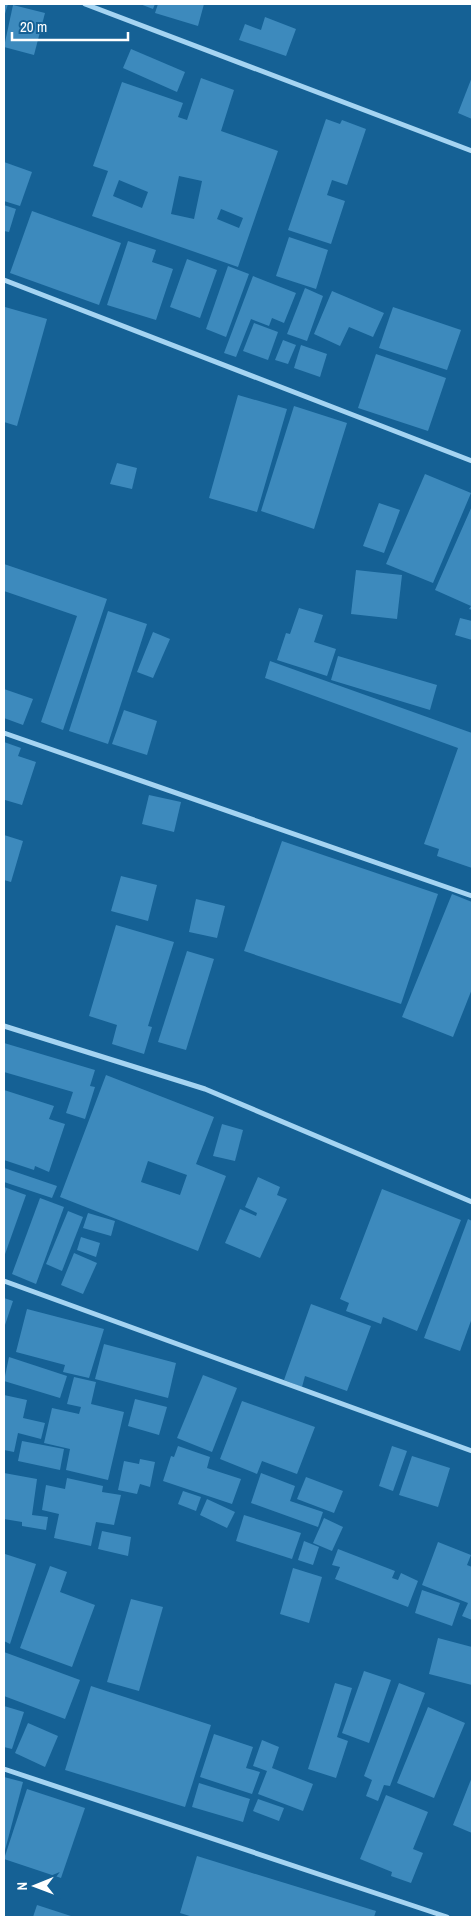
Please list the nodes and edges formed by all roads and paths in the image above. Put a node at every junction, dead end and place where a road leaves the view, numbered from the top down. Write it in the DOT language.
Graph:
graph roads {
  1 [pos="85,4"];
  2 [pos="472,151"];
  3 [pos="4,280"];
  4 [pos="472,461"];
  5 [pos="4,734"];
  6 [pos="472,896"];
  7 [pos="4,1026"];
  8 [pos="472,1202"];
  9 [pos="4,1281"];
  10 [pos="472,1451"];
  11 [pos="4,1769"];
  12 [pos="447,1917"];
  1 -- 2 [label="street"];
  3 -- 4 [label="street"];
  5 -- 6 [label="street"];
  7 -- 8 [label="street"];
  9 -- 10 [label="street"];
  11 -- 12 [label="street"];
}
